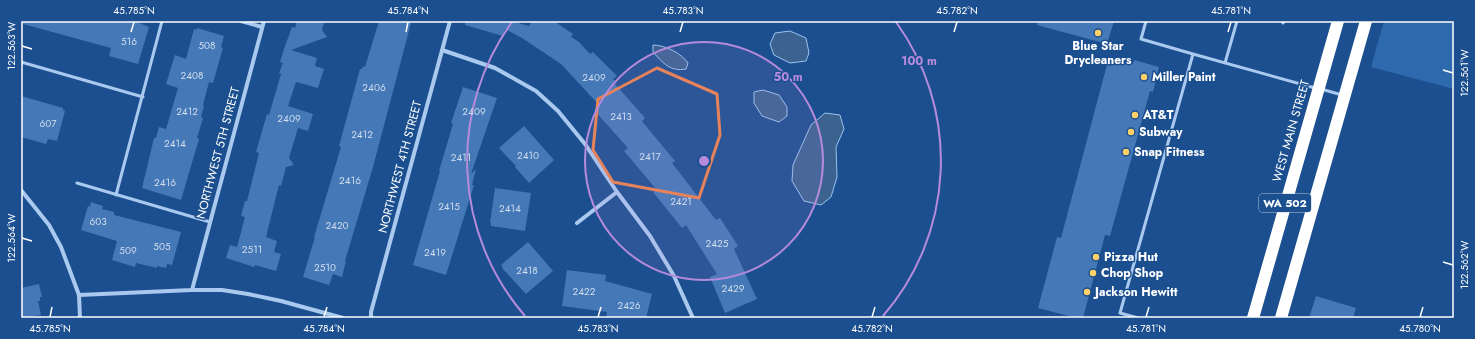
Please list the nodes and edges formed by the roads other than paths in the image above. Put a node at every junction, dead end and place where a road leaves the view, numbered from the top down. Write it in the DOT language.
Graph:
graph roads {
  1 [pos="162,21"];
  2 [pos="241,21"];
  3 [pos="264,21"];
  4 [pos="450,21"];
  5 [pos="1146,21"];
  6 [pos="1237,21"];
  7 [pos="1338,21"];
  8 [pos="1366,21"];
  9 [pos="262,27"];
  10 [pos="442,50"];
  11 [pos="1193,54"];
  12 [pos="21,62"];
  13 [pos="1225,63"];
  14 [pos="1318,88"];
  15 [pos="1344,96"];
  16 [pos="143,98"];
  17 [pos="77,183"];
  18 [pos="21,190"];
  19 [pos="617,192"];
  20 [pos="116,195"];
  21 [pos="210,222"];
  22 [pos="577,222"];
  23 [pos="192,290"];
  24 [pos="80,295"];
  25 [pos="80,318"];
  26 [pos="343,318"];
  27 [pos="371,318"];
  28 [pos="693,318"];
  29 [pos="1138,318"];
  30 [pos="1253,318"];
  31 [pos="1280,318"];
  1 -- 16 [label="lane"];
  2 -- 9 [label="street"];
  3 -- 9 [label="street, NORTHWEST 5TH STREET"];
  4 -- 10 [label="street, NORTHWEST 4TH STREET"];
  5 -- 11 [label="lane"];
  6 -- 13 [label="lane"];
  7 -- 14 [label="highway, WEST MAIN STREET / WA 502"];
  8 -- 15 [label="highway, WA 502"];
  9 -- 21 [label="street, NORTHWEST 5TH STREET"];
  10 -- 19 [label="street"];
  10 -- 27 [label="street, NORTHWEST 4TH STREET"];
  11 -- 13 [label="lane"];
  11 -- 29 [label="lane"];
  12 -- 16 [label="lane"];
  13 -- 14 [label="lane"];
  14 -- 15 [label="lane"];
  14 -- 30 [label="highway, WEST MAIN STREET / WA 502"];
  15 -- 31 [label="highway, WA 502"];
  16 -- 20 [label="lane"];
  17 -- 20 [label="lane"];
  18 -- 24 [label="street"];
  19 -- 22 [label="street"];
  19 -- 28 [label="street"];
  20 -- 21 [label="lane"];
  21 -- 23 [label="street, NORTHWEST 5TH STREET"];
  23 -- 24 [label="street"];
  23 -- 26 [label="street"];
  24 -- 25 [label="street"];
}
